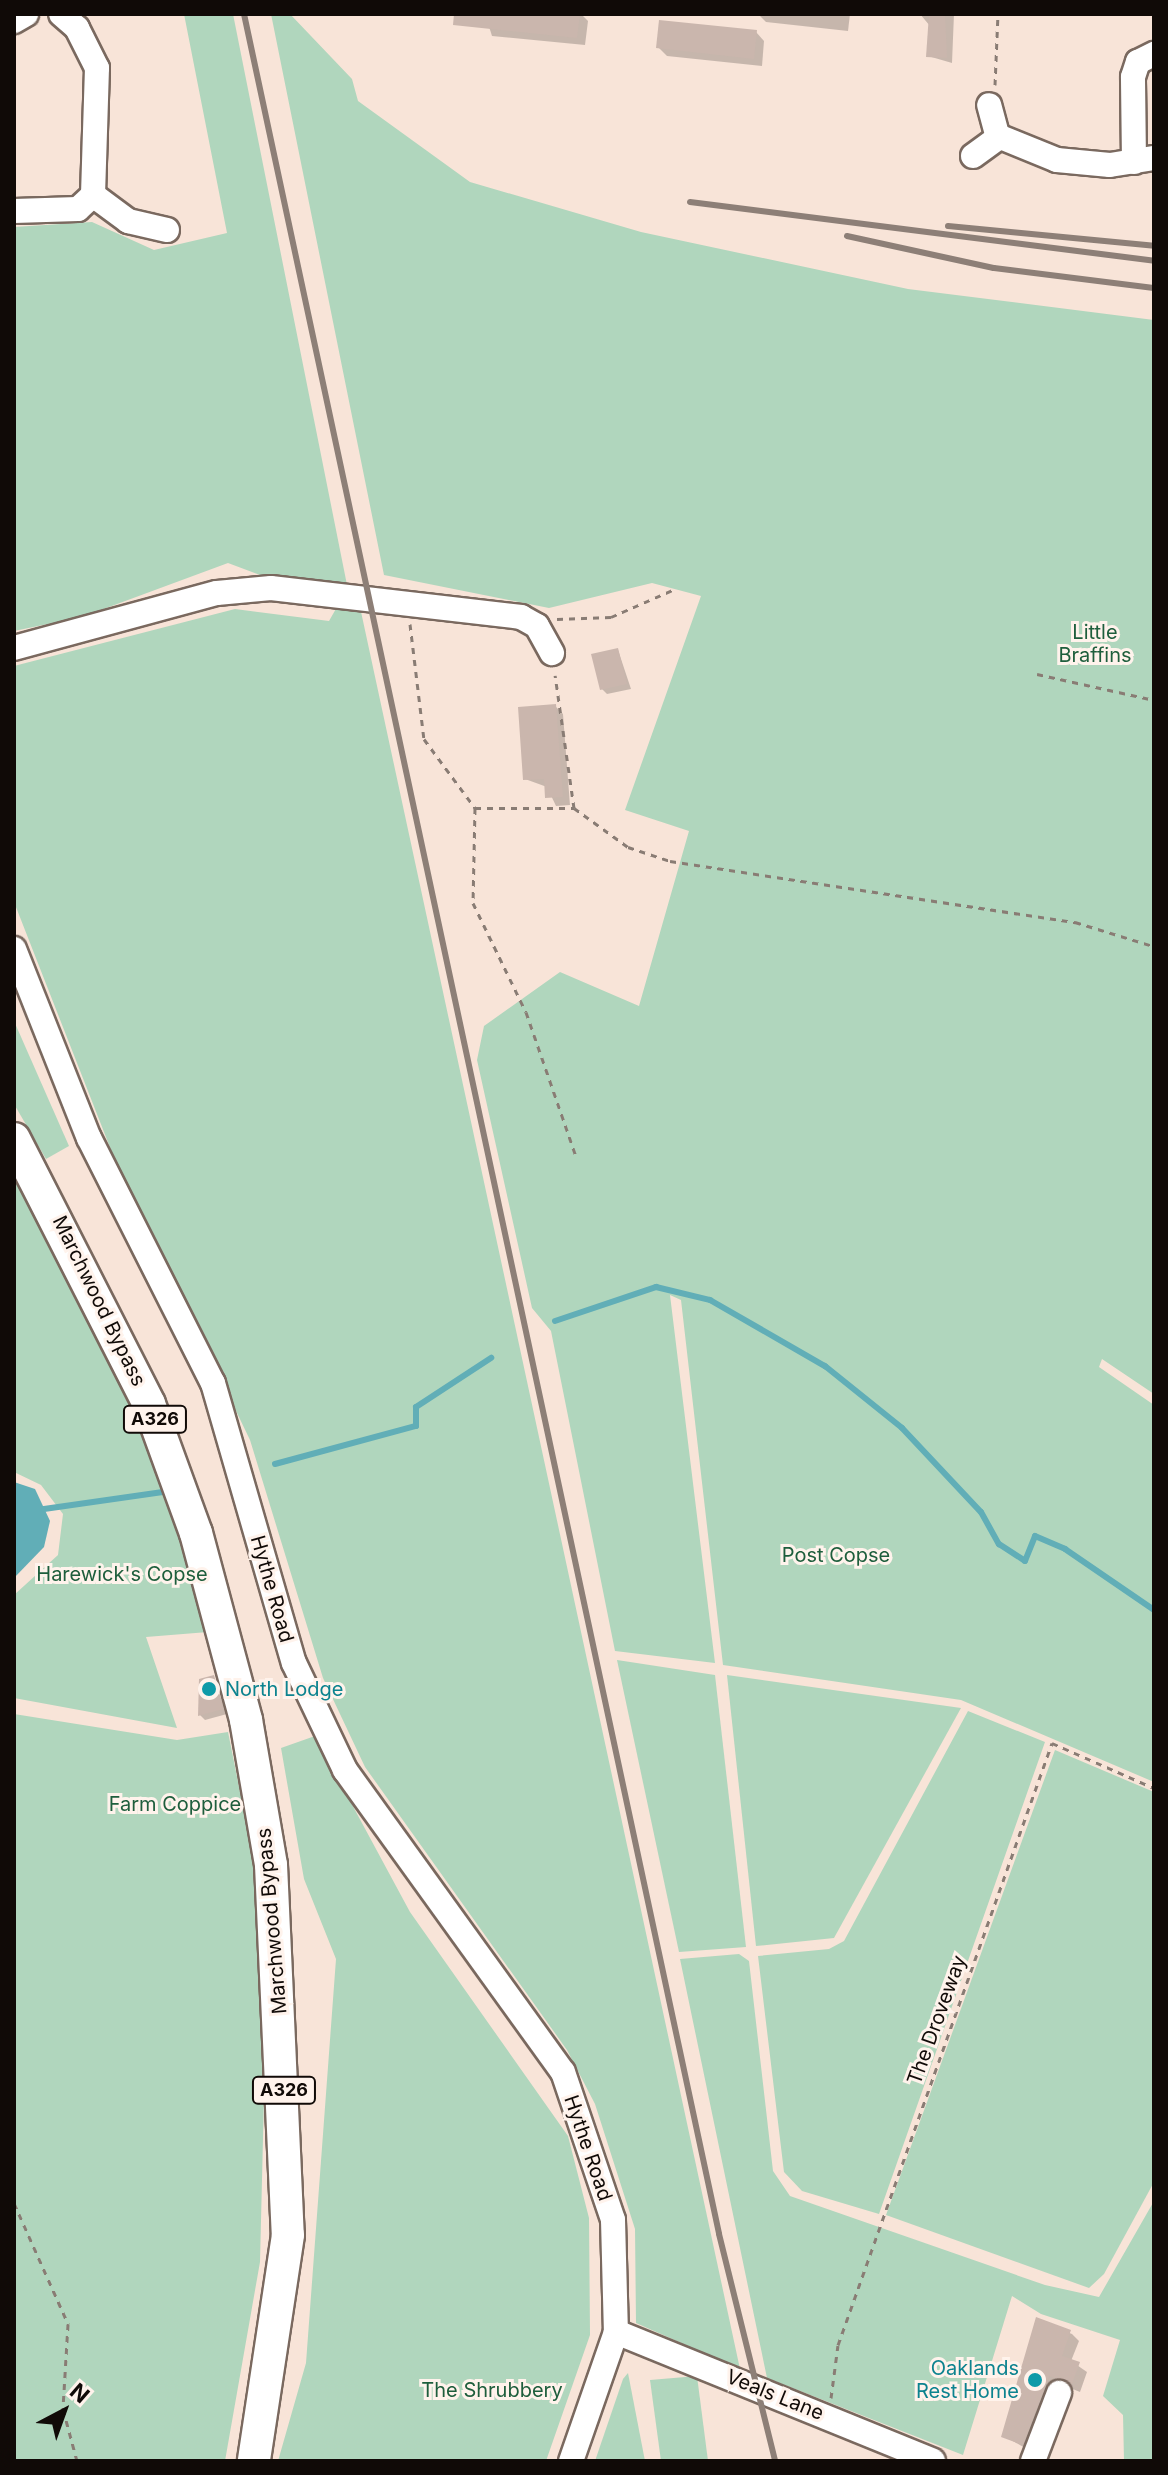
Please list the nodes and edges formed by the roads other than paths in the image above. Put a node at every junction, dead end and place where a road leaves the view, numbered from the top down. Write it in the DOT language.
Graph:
graph roads {
  1 [pos="26,14"];
  2 [pos="61,14"];
  3 [pos="14,21"];
  4 [pos="1154,54"];
  5 [pos="990,108"];
  6 [pos="998,136"];
  7 [pos="973,156"];
  8 [pos="1144,160"];
  9 [pos="93,195"];
  10 [pos="14,211"];
  11 [pos="167,230"];
  12 [pos="14,648"];
  13 [pos="552,653"];
  14 [pos="14,949"];
  15 [pos="14,1139"];
  16 [pos="616,2332"];
  17 [pos="1059,2393"];
  18 [pos="254,2461"];
  19 [pos="571,2461"];
  20 [pos="933,2461"];
  21 [pos="1033,2461"];
  1 -- 3 [label="street"];
  2 -- 9 [label="street"];
  4 -- 8 [label="street"];
  5 -- 6 [label="street"];
  6 -- 7 [label="street"];
  6 -- 8 [label="street"];
  9 -- 10 [label="street"];
  9 -- 11 [label="street"];
  12 -- 13 [label="street"];
  14 -- 16 [label="street, Hythe Road"];
  15 -- 18 [label="main road, Marchwood Bypass / A326"];
  16 -- 19 [label="street"];
  16 -- 20 [label="street, Veals Lane"];
  17 -- 21 [label="street"];
}
